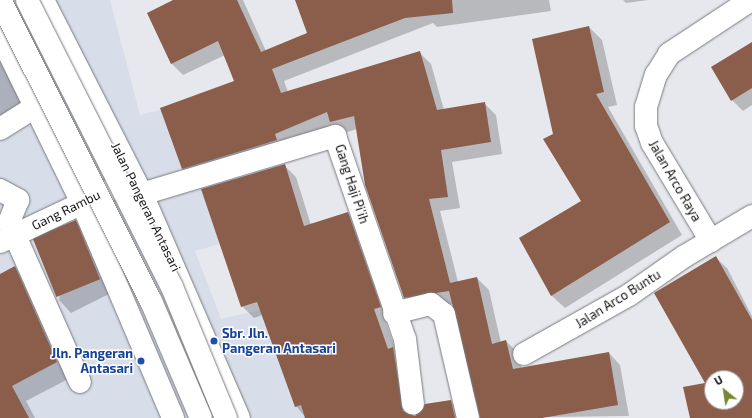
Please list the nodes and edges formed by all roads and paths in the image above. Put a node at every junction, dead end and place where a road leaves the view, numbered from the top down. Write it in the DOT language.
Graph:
graph roads {
  1 [pos="0,0"];
  2 [pos="27,0"];
  3 [pos="43,0"];
  4 [pos="751,0"];
  5 [pos="0,34"];
  6 [pos="36,107"];
  7 [pos="0,129"];
  8 [pos="137,186"];
  9 [pos="0,190"];
  10 [pos="81,201"];
  11 [pos="752,216"];
  12 [pos="8,239"];
  13 [pos="711,241"];
  14 [pos="394,312"];
  15 [pos="524,354"];
  16 [pos="80,382"];
  17 [pos="413,404"];
  18 [pos="173,418"];
  19 [pos="201,418"];
  20 [pos="226,418"];
  21 [pos="239,418"];
  22 [pos="468,418"];
  1 -- 19 [label="main road, bridge"];
  2 -- 20 [label="main road, bridge"];
  3 -- 8 [label="main road, Jalan Pangeran Antasari"];
  4 -- 13 [label="main road, Jalan Arco Raya"];
  5 -- 6 [label="main road"];
  6 -- 7 [label="main road"];
  6 -- 10 [label="main road"];
  8 -- 10 [label="main road, Gang Rambu"];
  8 -- 14 [label="main road, Gang Haji Pi'ih"];
  8 -- 21 [label="main road, Jalan Pangeran Antasari"];
  9 -- 12 [label="main road"];
  10 -- 12 [label="main road, Gang Rambu"];
  10 -- 18 [label="main road"];
  11 -- 13 [label="main road"];
  12 -- 16 [label="main road"];
  13 -- 15 [label="main road, Jalan Arco Buntu"];
  14 -- 17 [label="main road, Gang Haji Pi'ih"];
  14 -- 22 [label="main road"];
}
